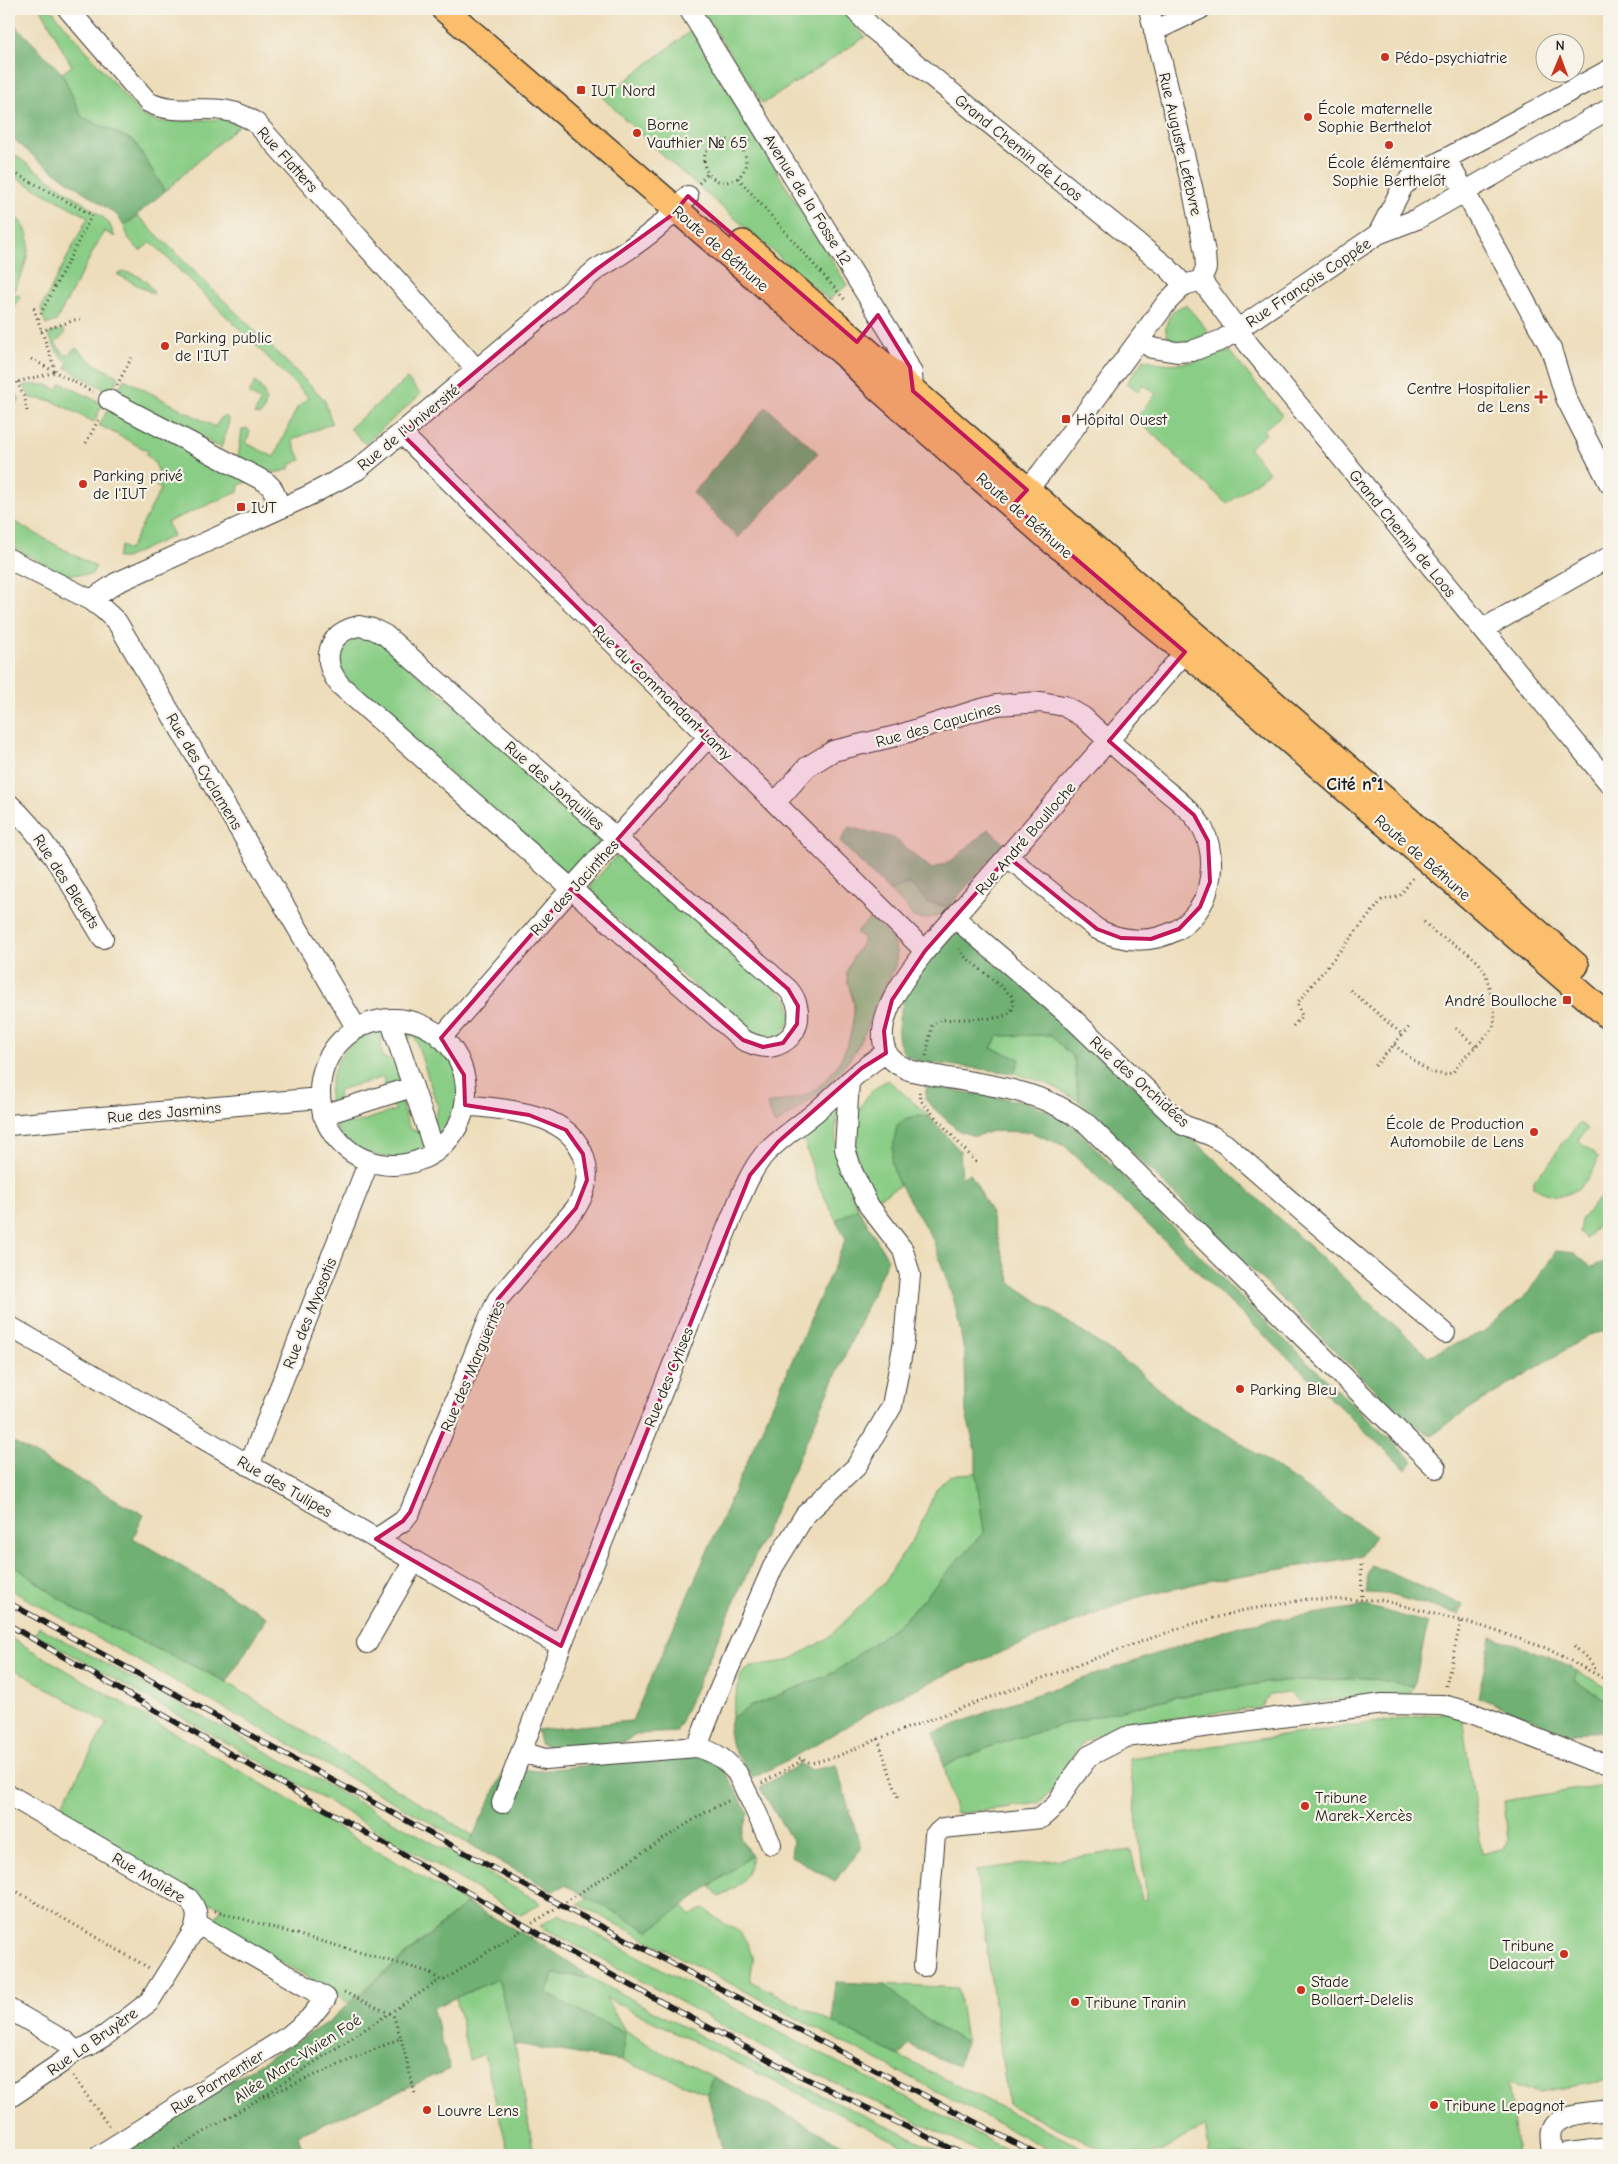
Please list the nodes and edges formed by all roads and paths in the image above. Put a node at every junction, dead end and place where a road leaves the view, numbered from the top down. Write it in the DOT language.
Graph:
graph roads {
  1 [pos="68,9"];
  2 [pos="444,9"];
  3 [pos="470,9"];
  4 [pos="689,9"];
  5 [pos="854,9"];
  6 [pos="1149,9"];
  7 [pos="1200,9"];
  8 [pos="1154,31"];
  9 [pos="1609,70"];
  10 [pos="1609,109"];
  11 [pos="1446,159"];
  12 [pos="9,170"];
  13 [pos="707,174"];
  14 [pos="738,178"];
  15 [pos="1465,192"];
  16 [pos="688,196"];
  17 [pos="1378,234"];
  18 [pos="1192,283"];
  19 [pos="31,308"];
  20 [pos="38,319"];
  21 [pos="84,320"];
  22 [pos="1237,330"];
  23 [pos="41,331"];
  24 [pos="861,335"];
  25 [pos="1140,340"];
  26 [pos="31,359"];
  27 [pos="477,370"];
  28 [pos="56,372"];
  29 [pos="17,382"];
  30 [pos="9,384"];
  31 [pos="907,399"];
  32 [pos="109,400"];
  33 [pos="27,411"];
  34 [pos="402,434"];
  35 [pos="1609,483"];
  36 [pos="1020,498"];
  37 [pos="281,508"];
  38 [pos="1609,557"];
  39 [pos="9,559"];
  40 [pos="91,600"];
  41 [pos="1483,629"];
  42 [pos="1191,645"];
  43 [pos="708,737"];
  44 [pos="1109,741"];
  45 [pos="1609,783"];
  46 [pos="776,802"];
  47 [pos="9,804"];
  48 [pos="617,840"];
  49 [pos="1008,857"];
  50 [pos="1426,860"];
  51 [pos="571,889"];
  52 [pos="1421,918"];
  53 [pos="960,922"];
  54 [pos="103,938"];
  55 [pos="925,951"];
  56 [pos="1350,990"];
  57 [pos="1609,994"];
  58 [pos="1609,1017"];
  59 [pos="390,1020"];
  60 [pos="1293,1026"];
  61 [pos="1409,1027"];
  62 [pos="1456,1028"];
  63 [pos="357,1029"];
  64 [pos="1402,1035"];
  65 [pos="441,1038"];
  66 [pos="1394,1045"];
  67 [pos="1476,1048"];
  68 [pos="886,1053"];
  69 [pos="1376,1066"];
  70 [pos="923,1074"];
  71 [pos="849,1080"];
  72 [pos="412,1087"];
  73 [pos="921,1101"];
  74 [pos="465,1105"];
  75 [pos="322,1107"];
  76 [pos="9,1125"];
  77 [pos="435,1152"];
  78 [pos="369,1161"];
  79 [pos="976,1162"];
  80 [pos="9,1326"];
  81 [pos="1445,1333"];
  82 [pos="249,1466"];
  83 [pos="1436,1468"];
  84 [pos="376,1539"];
  85 [pos="414,1561"];
  86 [pos="1361,1565"];
  87 [pos="1362,1598"];
  88 [pos="1461,1621"];
  89 [pos="367,1644"];
  90 [pos="561,1646"];
  91 [pos="1574,1646"];
  92 [pos="1598,1674"];
  93 [pos="1609,1681"];
  94 [pos="1442,1705"];
  95 [pos="878,1739"];
  96 [pos="697,1747"];
  97 [pos="522,1752"];
  98 [pos="1609,1764"];
  99 [pos="9,1795"];
  100 [pos="748,1796"];
  101 [pos="898,1797"];
  102 [pos="502,1803"];
  103 [pos="771,1844"];
  104 [pos="9,1887"];
  105 [pos="196,1917"];
  106 [pos="924,1966"];
  107 [pos="164,1977"];
  108 [pos="440,1980"];
  109 [pos="335,1995"];
  110 [pos="9,2009"];
  111 [pos="389,2012"];
  112 [pos="401,2038"];
  113 [pos="68,2057"];
  114 [pos="415,2094"];
  115 [pos="9,2098"];
  116 [pos="257,2100"];
  117 [pos="1609,2110"];
  118 [pos="120,2143"];
  119 [pos="1609,2148"];
  120 [pos="1588,2153"];
  121 [pos="100,2155"];
  122 [pos="166,2155"];
  123 [pos="1554,2155"];
  1 -- 27 [label="street, Rue Flatters"];
  2 -- 16 [label="main road, Route de Béthune"];
  3 -- 16 [label="main road, Route de Béthune"];
  4 -- 24 [label="street, Avenue de la Fosse 12"];
  5 -- 18 [label="street, Grand Chemin de Loos"];
  6 -- 8 [label="street, Rue Auguste Lefebvre"];
  7 -- 8 [label="street"];
  8 -- 18 [label="street, Rue Auguste Lefebvre"];
  9 -- 11 [label="street"];
  10 -- 15 [label="street, Rue François Coppée"];
  11 -- 15 [label="street"];
  11 -- 17 [label="street"];
  12 -- 20 [label="path"];
  13 -- 14 [label="path"];
  13 -- 14 [label="path"];
  13 -- 16 [label="path"];
  14 -- 24 [label="path"];
  15 -- 17 [label="street, Rue François Coppée"];
  15 -- 35 [label="street"];
  16 -- 24 [label="main road, Route de Béthune"];
  16 -- 27 [label="street, Rue de l'Université"];
  17 -- 22 [label="street, Rue François Coppée"];
  18 -- 22 [label="street, Grand Chemin de Loos"];
  18 -- 25 [label="street"];
  19 -- 20 [label="path"];
  20 -- 23 [label="path"];
  21 -- 23 [label="path"];
  22 -- 25 [label="street, Rue François Coppée"];
  22 -- 41 [label="street, Grand Chemin de Loos"];
  23 -- 28 [label="path"];
  24 -- 31 [label="main road, Route de Béthune"];
  24 -- 31 [label="street, Avenue de la Fosse 12"];
  25 -- 36 [label="street"];
  26 -- 28 [label="path"];
  27 -- 34 [label="street, Rue de l'Université"];
  28 -- 29 [label="path"];
  28 -- 32 [label="path"];
  29 -- 30 [label="path"];
  29 -- 33 [label="path"];
  31 -- 36 [label="main road, Route de Béthune"];
  32 -- 37 [label="street"];
  34 -- 37 [label="street, Rue de l'Université"];
  34 -- 43 [label="street, Rue du Commandant Lamy"];
  36 -- 42 [label="main road, Route de Béthune"];
  37 -- 40 [label="street, Rue de l'Université"];
  38 -- 41 [label="street"];
  39 -- 40 [label="street, Rue des Cyclamens"];
  40 -- 63 [label="street, Rue des Cyclamens"];
  41 -- 45 [label="street, Grand Chemin de Loos"];
  42 -- 44 [label="street, Rue André Boulloche"];
  42 -- 50 [label="main road, Route de Béthune"];
  42 -- 57 [label="main road, Route de Béthune"];
  43 -- 46 [label="street, Rue du Commandant Lamy"];
  43 -- 48 [label="street, Rue des Jacinthes"];
  44 -- 46 [label="street, Rue des Capucines"];
  44 -- 49 [label="street, Rue André Boulloche"];
  44 -- 49 [label="street, Rue des Capucines"];
  46 -- 55 [label="street, Rue du Commandant Lamy"];
  47 -- 54 [label="street, Rue des Bleuets"];
  48 -- 51 [label="street, Rue des Jacinthes"];
  48 -- 51 [label="street, Rue des Jonquilles"];
  48 -- 51 [label="street, Rue des Jonquilles"];
  49 -- 53 [label="street, Rue André Boulloche"];
  50 -- 58 [label="main road, Route de Béthune"];
  50 -- 60 [label="path"];
  51 -- 65 [label="street, Rue des Jacinthes"];
  52 -- 67 [label="path"];
  53 -- 55 [label="street, Rue André Boulloche"];
  53 -- 70 [label="path"];
  53 -- 81 [label="street, Rue des Orchidées"];
  55 -- 68 [label="street, Rue André Boulloche"];
  56 -- 64 [label="path"];
  59 -- 63 [label="street"];
  59 -- 65 [label="street"];
  59 -- 72 [label="street"];
  61 -- 64 [label="path"];
  62 -- 67 [label="path"];
  63 -- 75 [label="street"];
  64 -- 66 [label="path"];
  65 -- 74 [label="street"];
  66 -- 67 [label="path"];
  66 -- 69 [label="path"];
  68 -- 70 [label="street"];
  68 -- 71 [label="street, Rue des Cytises"];
  70 -- 83 [label="street"];
  71 -- 90 [label="street, Rue des Cytises"];
  71 -- 96 [label="street"];
  72 -- 75 [label="street, Rue des Jasmins"];
  72 -- 77 [label="street"];
  73 -- 79 [label="path"];
  74 -- 77 [label="street"];
  74 -- 84 [label="street, Rue des Marguerites"];
  75 -- 76 [label="street, Rue des Jasmins"];
  75 -- 78 [label="street"];
  77 -- 78 [label="street"];
  78 -- 82 [label="street, Rue des Myosotis"];
  80 -- 82 [label="street, Rue des Tulipes"];
  82 -- 84 [label="street, Rue des Tulipes"];
  84 -- 85 [label="street, Rue des Tulipes"];
  85 -- 89 [label="street"];
  85 -- 90 [label="street, Rue des Tulipes"];
  86 -- 87 [label="path"];
  87 -- 88 [label="path"];
  87 -- 95 [label="path"];
  88 -- 92 [label="path"];
  88 -- 94 [label="path"];
  90 -- 97 [label="street, Rue des Cytises"];
  91 -- 92 [label="path"];
  92 -- 93 [label="path"];
  94 -- 98 [label="street"];
  94 -- 106 [label="street"];
  95 -- 100 [label="path, Allée Marc-Vivien Foé"];
  95 -- 101 [label="path"];
  96 -- 97 [label="street"];
  96 -- 100 [label="street, bridge"];
  97 -- 102 [label="street, Rue des Cytises"];
  99 -- 105 [label="street, Rue Molière"];
  100 -- 103 [label="street"];
  100 -- 108 [label="path, Allée Marc-Vivien Foé"];
  104 -- 107 [label="path"];
  105 -- 107 [label="street, Rue La Bruyère"];
  105 -- 108 [label="path"];
  105 -- 109 [label="street, Rue Molière"];
  107 -- 113 [label="street, Rue La Bruyère"];
  108 -- 111 [label="path, Allée Marc-Vivien Foé"];
  109 -- 111 [label="path"];
  109 -- 118 [label="street, Rue Parmentier"];
  110 -- 113 [label="street"];
  111 -- 112 [label="path"];
  111 -- 116 [label="path, Allée Marc-Vivien Foé"];
  112 -- 114 [label="path"];
  112 -- 116 [label="path"];
  113 -- 115 [label="street, Rue La Bruyère"];
  113 -- 118 [label="path"];
  116 -- 122 [label="path, Allée Marc-Vivien Foé"];
  117 -- 123 [label="street"];
  118 -- 121 [label="street, Rue Parmentier"];
  119 -- 120 [label="street"];
  120 -- 123 [label="street"];
}
